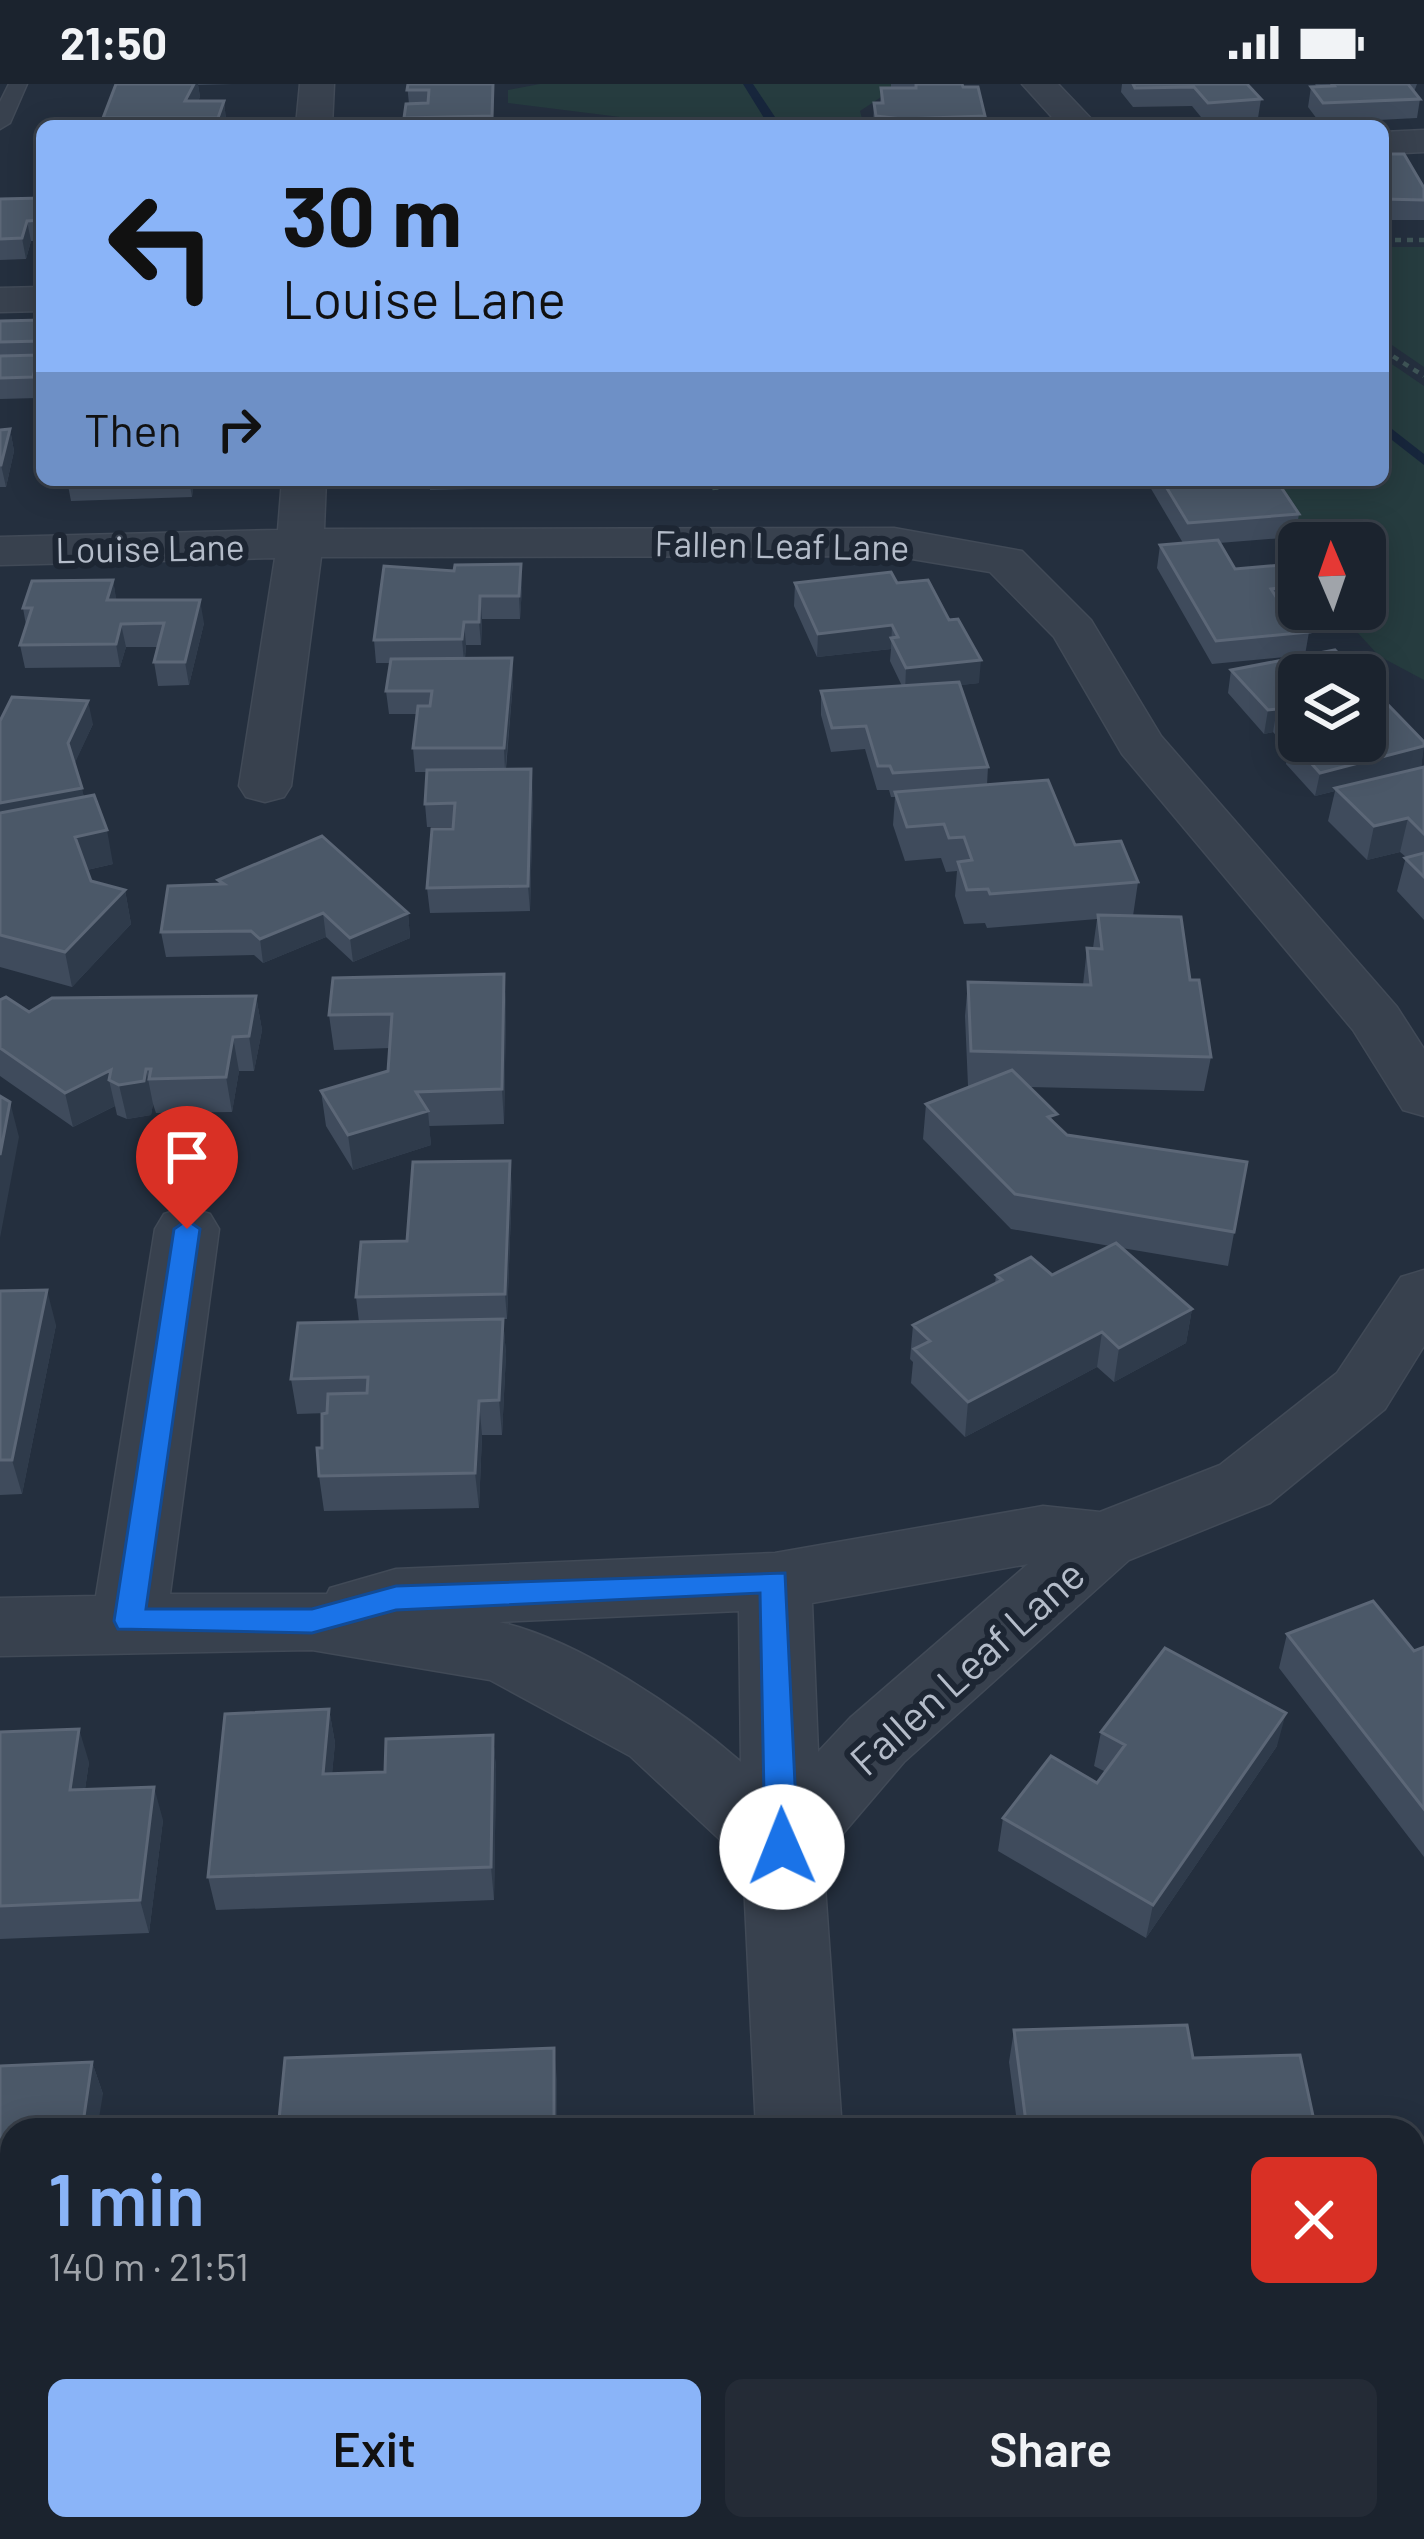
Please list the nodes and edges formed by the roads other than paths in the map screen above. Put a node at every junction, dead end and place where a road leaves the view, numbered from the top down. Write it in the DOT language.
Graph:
graph roads {
  1 [pos="18,84"];
  2 [pos="317,84"];
  3 [pos="1039,84"];
  4 [pos="314,120"];
  5 [pos="1075,120"];
  6 [pos="0,123"];
  7 [pos="1424,141"];
  8 [pos="1389,143"];
  9 [pos="36,298"];
  10 [pos="0,300"];
  11 [pos="304,486"];
  12 [pos="300,543"];
  13 [pos="0,551"];
  14 [pos="266,786"];
  15 [pos="1424,1096"];
  16 [pos="187,1229"];
  17 [pos="1424,1294"];
  18 [pos="1104,1540"];
  19 [pos="775,1581"];
  20 [pos="129,1621"];
  21 [pos="312,1621"];
  22 [pos="0,1627"];
  23 [pos="782,1847"];
  24 [pos="799,2118"];
  1 -- 6 [label="lane"];
  2 -- 4 [label="street"];
  3 -- 5 [label="street"];
  7 -- 8 [label="street"];
  9 -- 10 [label="street"];
  11 -- 12 [label="street"];
  12 -- 13 [label="street, Louise Lane"];
  12 -- 14 [label="street"];
  12 -- 15 [label="street, Fallen Leaf Lane"];
  16 -- 20 [label="street"];
  17 -- 18 [label="street, Fallen Leaf Lane"];
  18 -- 19 [label="street, Fallen Leaf Lane"];
  18 -- 23 [label="street, Fallen Leaf Lane"];
  19 -- 21 [label="street"];
  19 -- 23 [label="street, Fallen Leaf Lane"];
  20 -- 21 [label="street"];
  20 -- 22 [label="street"];
  21 -- 23 [label="street"];
  23 -- 24 [label="street, Fallen Leaf Lane"];
}
